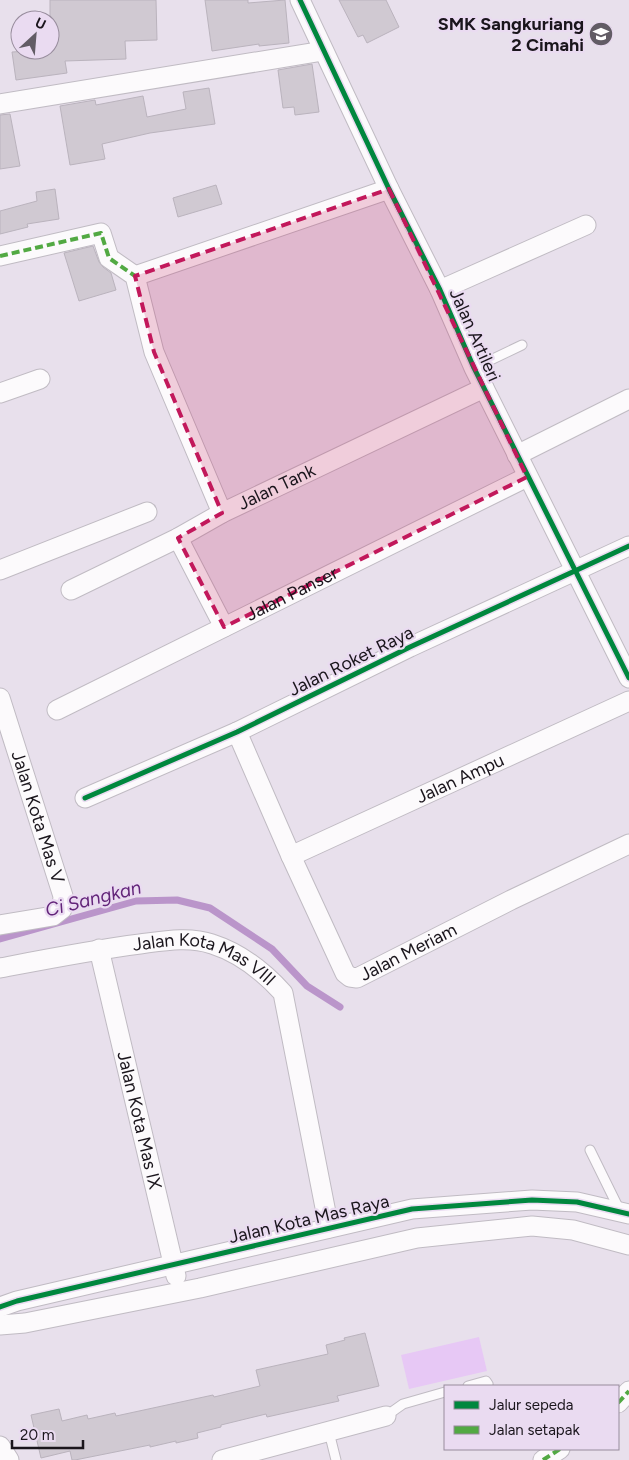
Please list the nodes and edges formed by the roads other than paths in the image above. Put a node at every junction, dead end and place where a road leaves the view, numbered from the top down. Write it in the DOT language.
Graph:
graph roads {
  1 [pos="300,0"];
  2 [pos="323,52"];
  3 [pos="0,104"];
  4 [pos="389,189"];
  5 [pos="586,225"];
  6 [pos="0,256"];
  7 [pos="135,276"];
  8 [pos="440,290"];
  9 [pos="522,345"];
  10 [pos="474,368"];
  11 [pos="40,379"];
  12 [pos="484,388"];
  13 [pos="0,393"];
  14 [pos="629,399"];
  15 [pos="517,455"];
  16 [pos="527,476"];
  17 [pos="147,512"];
  18 [pos="222,513"];
  19 [pos="178,538"];
  20 [pos="629,546"];
  21 [pos="0,570"];
  22 [pos="575,572"];
  23 [pos="71,590"];
  24 [pos="224,627"];
  25 [pos="629,678"];
  26 [pos="0,698"];
  27 [pos="629,701"];
  28 [pos="57,710"];
  29 [pos="236,732"];
  30 [pos="85,798"];
  31 [pos="629,844"];
  32 [pos="291,856"];
  33 [pos="0,926"];
  34 [pos="100,949"];
  35 [pos="0,968"];
  36 [pos="590,1150"];
  37 [pos="625,1213"];
  38 [pos="329,1228"];
  39 [pos="629,1245"];
  40 [pos="172,1264"];
  41 [pos="180,1291"];
  42 [pos="0,1307"];
  43 [pos="0,1311"];
  44 [pos="0,1324"];
  45 [pos="472,1385"];
  46 [pos="487,1385"];
  47 [pos="629,1391"];
  48 [pos="444,1392"];
  49 [pos="444,1397"];
  50 [pos="619,1402"];
  51 [pos="391,1413"];
  52 [pos="329,1432"];
  53 [pos="0,1446"];
  54 [pos="558,1450"];
  55 [pos="8,1460"];
  56 [pos="222,1460"];
  57 [pos="336,1460"];
  58 [pos="543,1460"];
  1 -- 2 [label="street, Jalan Artileri"];
  2 -- 3 [label="street"];
  2 -- 4 [label="street, Jalan Artileri"];
  4 -- 7 [label="street"];
  4 -- 8 [label="street, Jalan Artileri"];
  5 -- 8 [label="street"];
  6 -- 7 [label="street"];
  7 -- 18 [label="street"];
  8 -- 10 [label="street, Jalan Artileri"];
  9 -- 10 [label="lane"];
  10 -- 12 [label="street, Jalan Artileri"];
  11 -- 13 [label="street"];
  12 -- 15 [label="street, Jalan Artileri"];
  12 -- 18 [label="street, Jalan Tank"];
  14 -- 15 [label="street"];
  15 -- 16 [label="street, Jalan Artileri"];
  16 -- 22 [label="street, Jalan Artileri"];
  16 -- 24 [label="street, Jalan Panser"];
  17 -- 21 [label="street"];
  18 -- 19 [label="street, Jalan Tank"];
  19 -- 23 [label="street, Jalan Tank"];
  19 -- 24 [label="street"];
  20 -- 22 [label="street, Jalan Roket Raya"];
  22 -- 25 [label="street, Jalan Artileri"];
  22 -- 29 [label="street, Jalan Roket Raya"];
  24 -- 28 [label="street, Jalan Panser"];
  26 -- 33 [label="street, Jalan Kota Mas V"];
  27 -- 32 [label="street, Jalan Ampu"];
  29 -- 30 [label="street, Jalan Roket Raya"];
  29 -- 32 [label="street, Jalan Meriam"];
  31 -- 32 [label="street, Jalan Meriam"];
  34 -- 35 [label="street, Jalan Kota Mas VIII"];
  34 -- 38 [label="street, Jalan Kota Mas VIII"];
  34 -- 40 [label="street, Jalan Kota Mas IX"];
  36 -- 37 [label="lane"];
  37 -- 38 [label="street, Jalan Kota Mas Raya"];
  38 -- 40 [label="street, Jalan Kota Mas Raya"];
  39 -- 41 [label="street"];
  40 -- 41 [label="street, Jalan Kota Mas IX"];
  40 -- 42 [label="street, Jalan Kota Mas Raya"];
  41 -- 44 [label="street"];
  43 -- 44 [label="street"];
  45 -- 46 [label="lane"];
  47 -- 50 [label="street"];
  48 -- 51 [label="lane"];
  49 -- 51 [label="lane"];
  51 -- 52 [label="street"];
  52 -- 56 [label="street"];
  52 -- 57 [label="lane"];
  53 -- 55 [label="street"];
  54 -- 58 [label="street"];
}
